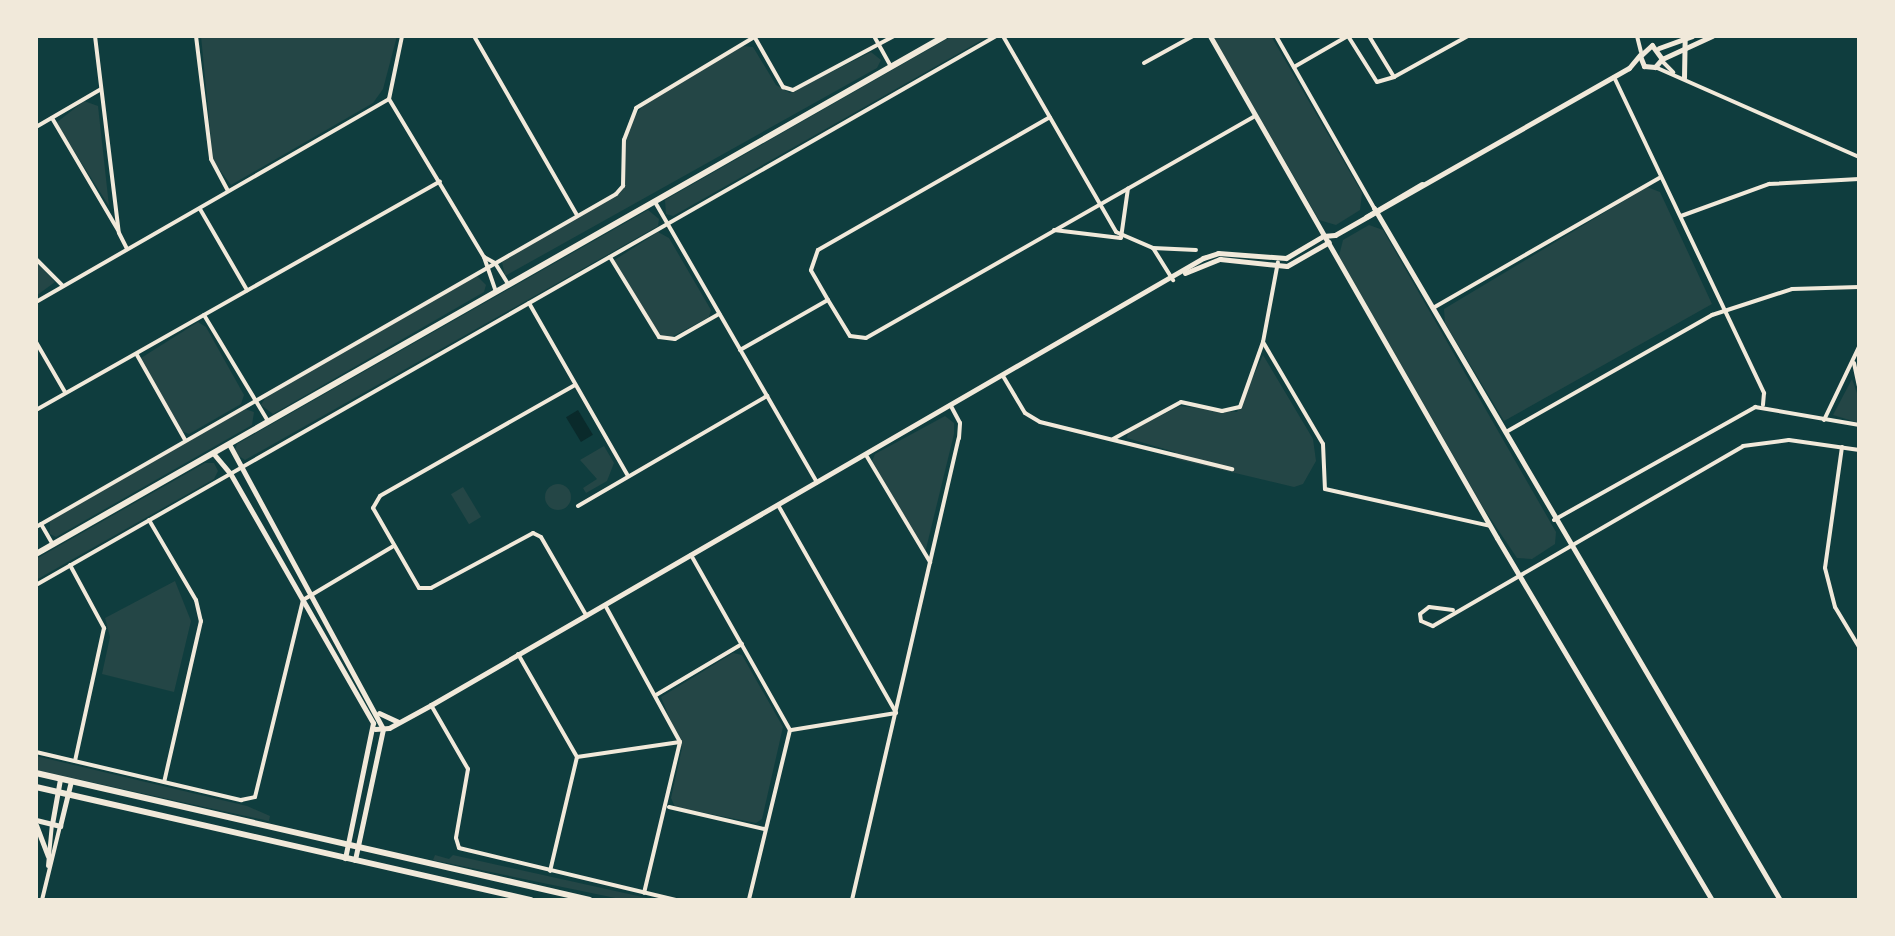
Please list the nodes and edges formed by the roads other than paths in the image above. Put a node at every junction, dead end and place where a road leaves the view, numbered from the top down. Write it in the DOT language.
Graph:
graph roads {
  1 [pos="95,36"];
  2 [pos="196,36"];
  3 [pos="402,36"];
  4 [pos="474,36"];
  5 [pos="874,36"];
  6 [pos="894,36"];
  7 [pos="945,36"];
  8 [pos="996,36"];
  9 [pos="1003,36"];
  10 [pos="1193,36"];
  11 [pos="1210,36"];
  12 [pos="1276,36"];
  13 [pos="1348,36"];
  14 [pos="1369,36"];
  15 [pos="1468,36"];
  16 [pos="1638,36"];
  17 [pos="1692,36"];
  18 [pos="1712,36"];
  19 [pos="754,37"];
  20 [pos="1685,39"];
  21 [pos="879,45"];
  22 [pos="1648,46"];
  23 [pos="1688,47"];
  24 [pos="1658,48"];
  25 [pos="1640,54"];
  26 [pos="1662,60"];
  27 [pos="1144,63"];
  28 [pos="1645,66"];
  29 [pos="891,67"];
  30 [pos="1294,67"];
  31 [pos="1655,67"];
  32 [pos="1629,68"];
  33 [pos="1674,74"];
  34 [pos="1394,77"];
  35 [pos="1614,77"];
  36 [pos="1684,78"];
  37 [pos="101,89"];
  38 [pos="389,99"];
  39 [pos="1255,116"];
  40 [pos="1050,117"];
  41 [pos="52,118"];
  42 [pos="36,127"];
  43 [pos="1859,157"];
  44 [pos="1661,177"];
  45 [pos="1859,179"];
  46 [pos="440,181"];
  47 [pos="1128,188"];
  48 [pos="228,191"];
  49 [pos="655,202"];
  50 [pos="1100,204"];
  51 [pos="200,209"];
  52 [pos="1376,211"];
  53 [pos="577,215"];
  54 [pos="1681,216"];
  55 [pos="668,223"];
  56 [pos="1054,230"];
  57 [pos="119,233"];
  58 [pos="1335,235"];
  59 [pos="1323,236"];
  60 [pos="1121,238"];
  61 [pos="1328,243"];
  62 [pos="1153,248"];
  63 [pos="127,249"];
  64 [pos="1196,250"];
  65 [pos="484,257"];
  66 [pos="610,257"];
  67 [pos="36,259"];
  68 [pos="1279,260"];
  69 [pos="495,263"];
  70 [pos="1278,267"];
  71 [pos="484,270"];
  72 [pos="1184,273"];
  73 [pos="1173,280"];
  74 [pos="508,284"];
  75 [pos="63,286"];
  76 [pos="1859,287"];
  77 [pos="247,290"];
  78 [pos="496,291"];
  79 [pos="828,300"];
  80 [pos="36,302"];
  81 [pos="529,303"];
  82 [pos="1433,308"];
  83 [pos="1725,311"];
  84 [pos="719,314"];
  85 [pos="204,315"];
  86 [pos="36,342"];
  87 [pos="1263,342"];
  88 [pos="1859,347"];
  89 [pos="740,350"];
  90 [pos="137,354"];
  91 [pos="1853,361"];
  92 [pos="1003,376"];
  93 [pos="575,385"];
  94 [pos="1859,386"];
  95 [pos="65,393"];
  96 [pos="767,396"];
  97 [pos="254,401"];
  98 [pos="1763,405"];
  99 [pos="951,406"];
  100 [pos="36,410"];
  101 [pos="1824,420"];
  102 [pos="268,421"];
  103 [pos="1859,425"];
  104 [pos="1504,433"];
  105 [pos="1113,439"];
  106 [pos="185,440"];
  107 [pos="229,444"];
  108 [pos="1842,447"];
  109 [pos="1859,450"];
  110 [pos="213,453"];
  111 [pos="866,455"];
  112 [pos="239,468"];
  113 [pos="1232,469"];
  114 [pos="230,473"];
  115 [pos="628,476"];
  116 [pos="817,483"];
  117 [pos="778,505"];
  118 [pos="578,506"];
  119 [pos="149,520"];
  120 [pos="1554,520"];
  121 [pos="38,525"];
  122 [pos="1490,526"];
  123 [pos="53,545"];
  124 [pos="1568,545"];
  125 [pos="392,547"];
  126 [pos="36,554"];
  127 [pos="691,555"];
  128 [pos="930,562"];
  129 [pos="70,565"];
  130 [pos="1518,573"];
  131 [pos="36,585"];
  132 [pos="310,595"];
  133 [pos="303,600"];
  134 [pos="605,605"];
  135 [pos="1453,610"];
  136 [pos="586,615"];
  137 [pos="742,644"];
  138 [pos="1859,647"];
  139 [pos="518,654"];
  140 [pos="656,695"];
  141 [pos="431,705"];
  142 [pos="378,712"];
  143 [pos="896,713"];
  144 [pos="398,722"];
  145 [pos="375,729"];
  146 [pos="383,729"];
  147 [pos="790,730"];
  148 [pos="680,742"];
  149 [pos="36,752"];
  150 [pos="577,757"];
  151 [pos="75,761"];
  152 [pos="36,773"];
  153 [pos="60,779"];
  154 [pos="71,781"];
  155 [pos="164,782"];
  156 [pos="36,787"];
  157 [pos="56,792"];
  158 [pos="68,795"];
  159 [pos="668,807"];
  160 [pos="36,822"];
  161 [pos="52,824"];
  162 [pos="60,826"];
  163 [pos="764,829"];
  164 [pos="348,844"];
  165 [pos="358,847"];
  166 [pos="48,856"];
  167 [pos="345,858"];
  168 [pos="355,860"];
  169 [pos="550,871"];
  170 [pos="48,876"];
  171 [pos="644,893"];
  172 [pos="42,900"];
  173 [pos="531,900"];
  174 [pos="590,900"];
  175 [pos="676,900"];
  176 [pos="749,900"];
  177 [pos="852,900"];
  178 [pos="1712,900"];
  179 [pos="1780,900"];
  1 -- 37 [label="street"];
  2 -- 48 [label="street"];
  3 -- 38 [label="street"];
  4 -- 53 [label="street"];
  5 -- 21 [label="street"];
  6 -- 21 [label="street"];
  7 -- 29 [label="main road"];
  8 -- 55 [label="street"];
  9 -- 40 [label="street"];
  10 -- 27 [label="street"];
  11 -- 39 [label="street"];
  12 -- 30 [label="street"];
  13 -- 30 [label="street"];
  13 -- 34 [label="street"];
  14 -- 34 [label="street"];
  15 -- 34 [label="street"];
  16 -- 22 [label="street"];
  16 -- 25 [label="street"];
  17 -- 20 [label="street"];
  18 -- 23 [label="street"];
  19 -- 21 [label="street"];
  19 -- 53 [label="street"];
  20 -- 23 [label="street"];
  20 -- 24 [label="street"];
  21 -- 29 [label="street"];
  22 -- 24 [label="street"];
  22 -- 25 [label="street"];
  23 -- 26 [label="street"];
  23 -- 36 [label="street"];
  24 -- 26 [label="street"];
  25 -- 28 [label="street"];
  25 -- 32 [label="street"];
  26 -- 31 [label="street"];
  26 -- 33 [label="street"];
  28 -- 31 [label="street"];
  28 -- 32 [label="street"];
  29 -- 49 [label="main road"];
  30 -- 52 [label="street"];
  31 -- 33 [label="street"];
  32 -- 35 [label="street"];
  33 -- 36 [label="street"];
  35 -- 44 [label="street"];
  35 -- 52 [label="street"];
  36 -- 43 [label="street"];
  37 -- 41 [label="street"];
  37 -- 57 [label="street"];
  38 -- 46 [label="street"];
  38 -- 48 [label="street"];
  39 -- 47 [label="street"];
  39 -- 59 [label="street"];
  40 -- 50 [label="street"];
  40 -- 79 [label="street"];
  41 -- 42 [label="street"];
  41 -- 57 [label="street"];
  44 -- 54 [label="street"];
  44 -- 82 [label="street"];
  45 -- 54 [label="street"];
  46 -- 65 [label="street"];
  46 -- 77 [label="street"];
  47 -- 50 [label="street"];
  47 -- 60 [label="street"];
  48 -- 51 [label="street"];
  49 -- 55 [label="street"];
  49 -- 74 [label="main road"];
  50 -- 56 [label="street"];
  50 -- 60 [label="street"];
  51 -- 63 [label="street"];
  51 -- 77 [label="street"];
  52 -- 58 [label="street"];
  52 -- 82 [label="street"];
  53 -- 69 [label="street"];
  54 -- 83 [label="street"];
  55 -- 66 [label="street"];
  55 -- 84 [label="street"];
  56 -- 60 [label="street"];
  56 -- 79 [label="street"];
  57 -- 63 [label="street"];
  58 -- 59 [label="street"];
  58 -- 61 [label="street"];
  59 -- 61 [label="street"];
  59 -- 68 [label="street"];
  60 -- 62 [label="street"];
  61 -- 70 [label="street"];
  61 -- 122 [label="street"];
  62 -- 64 [label="street"];
  62 -- 73 [label="street"];
  63 -- 75 [label="street"];
  65 -- 69 [label="street"];
  65 -- 71 [label="street"];
  66 -- 81 [label="street"];
  66 -- 84 [label="street"];
  67 -- 75 [label="street"];
  68 -- 70 [label="street"];
  68 -- 72 [label="street"];
  69 -- 71 [label="street"];
  69 -- 74 [label="street"];
  70 -- 72 [label="street"];
  70 -- 87 [label="street"];
  71 -- 78 [label="street"];
  71 -- 97 [label="street"];
  72 -- 73 [label="street"];
  73 -- 92 [label="street"];
  74 -- 78 [label="main road"];
  75 -- 80 [label="street"];
  76 -- 83 [label="street"];
  77 -- 85 [label="street"];
  78 -- 102 [label="main road"];
  79 -- 89 [label="street"];
  81 -- 93 [label="street"];
  81 -- 112 [label="street"];
  82 -- 104 [label="street"];
  83 -- 98 [label="street"];
  83 -- 104 [label="street"];
  84 -- 89 [label="street"];
  85 -- 90 [label="street"];
  85 -- 97 [label="street"];
  86 -- 95 [label="street"];
  87 -- 105 [label="street"];
  87 -- 122 [label="street"];
  88 -- 91 [label="street"];
  89 -- 96 [label="street"];
  90 -- 95 [label="street"];
  90 -- 106 [label="street"];
  91 -- 94 [label="street"];
  91 -- 101 [label="street"];
  92 -- 99 [label="street"];
  92 -- 105 [label="street"];
  93 -- 115 [label="street"];
  93 -- 125 [label="street"];
  95 -- 100 [label="street"];
  96 -- 115 [label="street"];
  96 -- 116 [label="street"];
  97 -- 102 [label="street"];
  97 -- 106 [label="street"];
  98 -- 101 [label="street"];
  98 -- 120 [label="street"];
  99 -- 111 [label="street"];
  99 -- 128 [label="street"];
  101 -- 103 [label="street"];
  102 -- 107 [label="main road"];
  104 -- 120 [label="street"];
  105 -- 113 [label="street"];
  106 -- 121 [label="street"];
  107 -- 110 [label="main road"];
  107 -- 112 [label="street"];
  108 -- 109 [label="street"];
  108 -- 124 [label="street"];
  108 -- 138 [label="street"];
  110 -- 114 [label="street"];
  110 -- 123 [label="main road"];
  111 -- 116 [label="street"];
  111 -- 128 [label="street"];
  112 -- 114 [label="street"];
  112 -- 132 [label="street"];
  114 -- 119 [label="street"];
  114 -- 133 [label="street"];
  115 -- 118 [label="street"];
  116 -- 117 [label="street"];
  117 -- 127 [label="street"];
  117 -- 143 [label="street"];
  119 -- 129 [label="street"];
  119 -- 155 [label="street"];
  120 -- 124 [label="street"];
  121 -- 123 [label="street"];
  122 -- 130 [label="street"];
  123 -- 126 [label="main road"];
  124 -- 130 [label="street"];
  124 -- 179 [label="street"];
  125 -- 132 [label="street"];
  125 -- 136 [label="street"];
  127 -- 134 [label="street"];
  127 -- 137 [label="street"];
  128 -- 143 [label="street"];
  129 -- 131 [label="street"];
  129 -- 151 [label="street"];
  130 -- 135 [label="street"];
  130 -- 178 [label="street"];
  132 -- 133 [label="street"];
  132 -- 142 [label="street"];
  133 -- 145 [label="street"];
  133 -- 155 [label="street"];
  134 -- 136 [label="street"];
  134 -- 140 [label="street"];
  135 -- 135 [label="street"];
  136 -- 139 [label="street"];
  137 -- 140 [label="street"];
  137 -- 147 [label="street"];
  139 -- 141 [label="street"];
  139 -- 150 [label="street"];
  140 -- 148 [label="street"];
  141 -- 144 [label="street"];
  141 -- 169 [label="street"];
  142 -- 144 [label="street"];
  142 -- 146 [label="street"];
  143 -- 147 [label="street"];
  143 -- 177 [label="street"];
  144 -- 146 [label="street"];
  145 -- 146 [label="street"];
  145 -- 164 [label="street"];
  146 -- 165 [label="street"];
  147 -- 163 [label="street"];
  148 -- 150 [label="street"];
  148 -- 159 [label="street"];
  149 -- 151 [label="street"];
  150 -- 169 [label="street"];
  151 -- 155 [label="street"];
  152 -- 153 [label="main road"];
  153 -- 154 [label="main road"];
  153 -- 157 [label="street"];
  154 -- 158 [label="street"];
  154 -- 164 [label="main road"];
  156 -- 157 [label="main road"];
  157 -- 158 [label="main road"];
  157 -- 161 [label="street"];
  158 -- 162 [label="street"];
  158 -- 167 [label="main road"];
  159 -- 163 [label="street"];
  159 -- 171 [label="street"];
  160 -- 161 [label="street"];
  160 -- 166 [label="street"];
  161 -- 162 [label="street"];
  161 -- 166 [label="street"];
  162 -- 170 [label="street"];
  163 -- 176 [label="street"];
  164 -- 165 [label="main road"];
  164 -- 167 [label="street"];
  165 -- 168 [label="street"];
  165 -- 174 [label="main road"];
  166 -- 170 [label="street"];
  167 -- 168 [label="main road"];
  168 -- 173 [label="main road"];
  169 -- 171 [label="street"];
  170 -- 172 [label="street"];
  171 -- 175 [label="street"];
}
